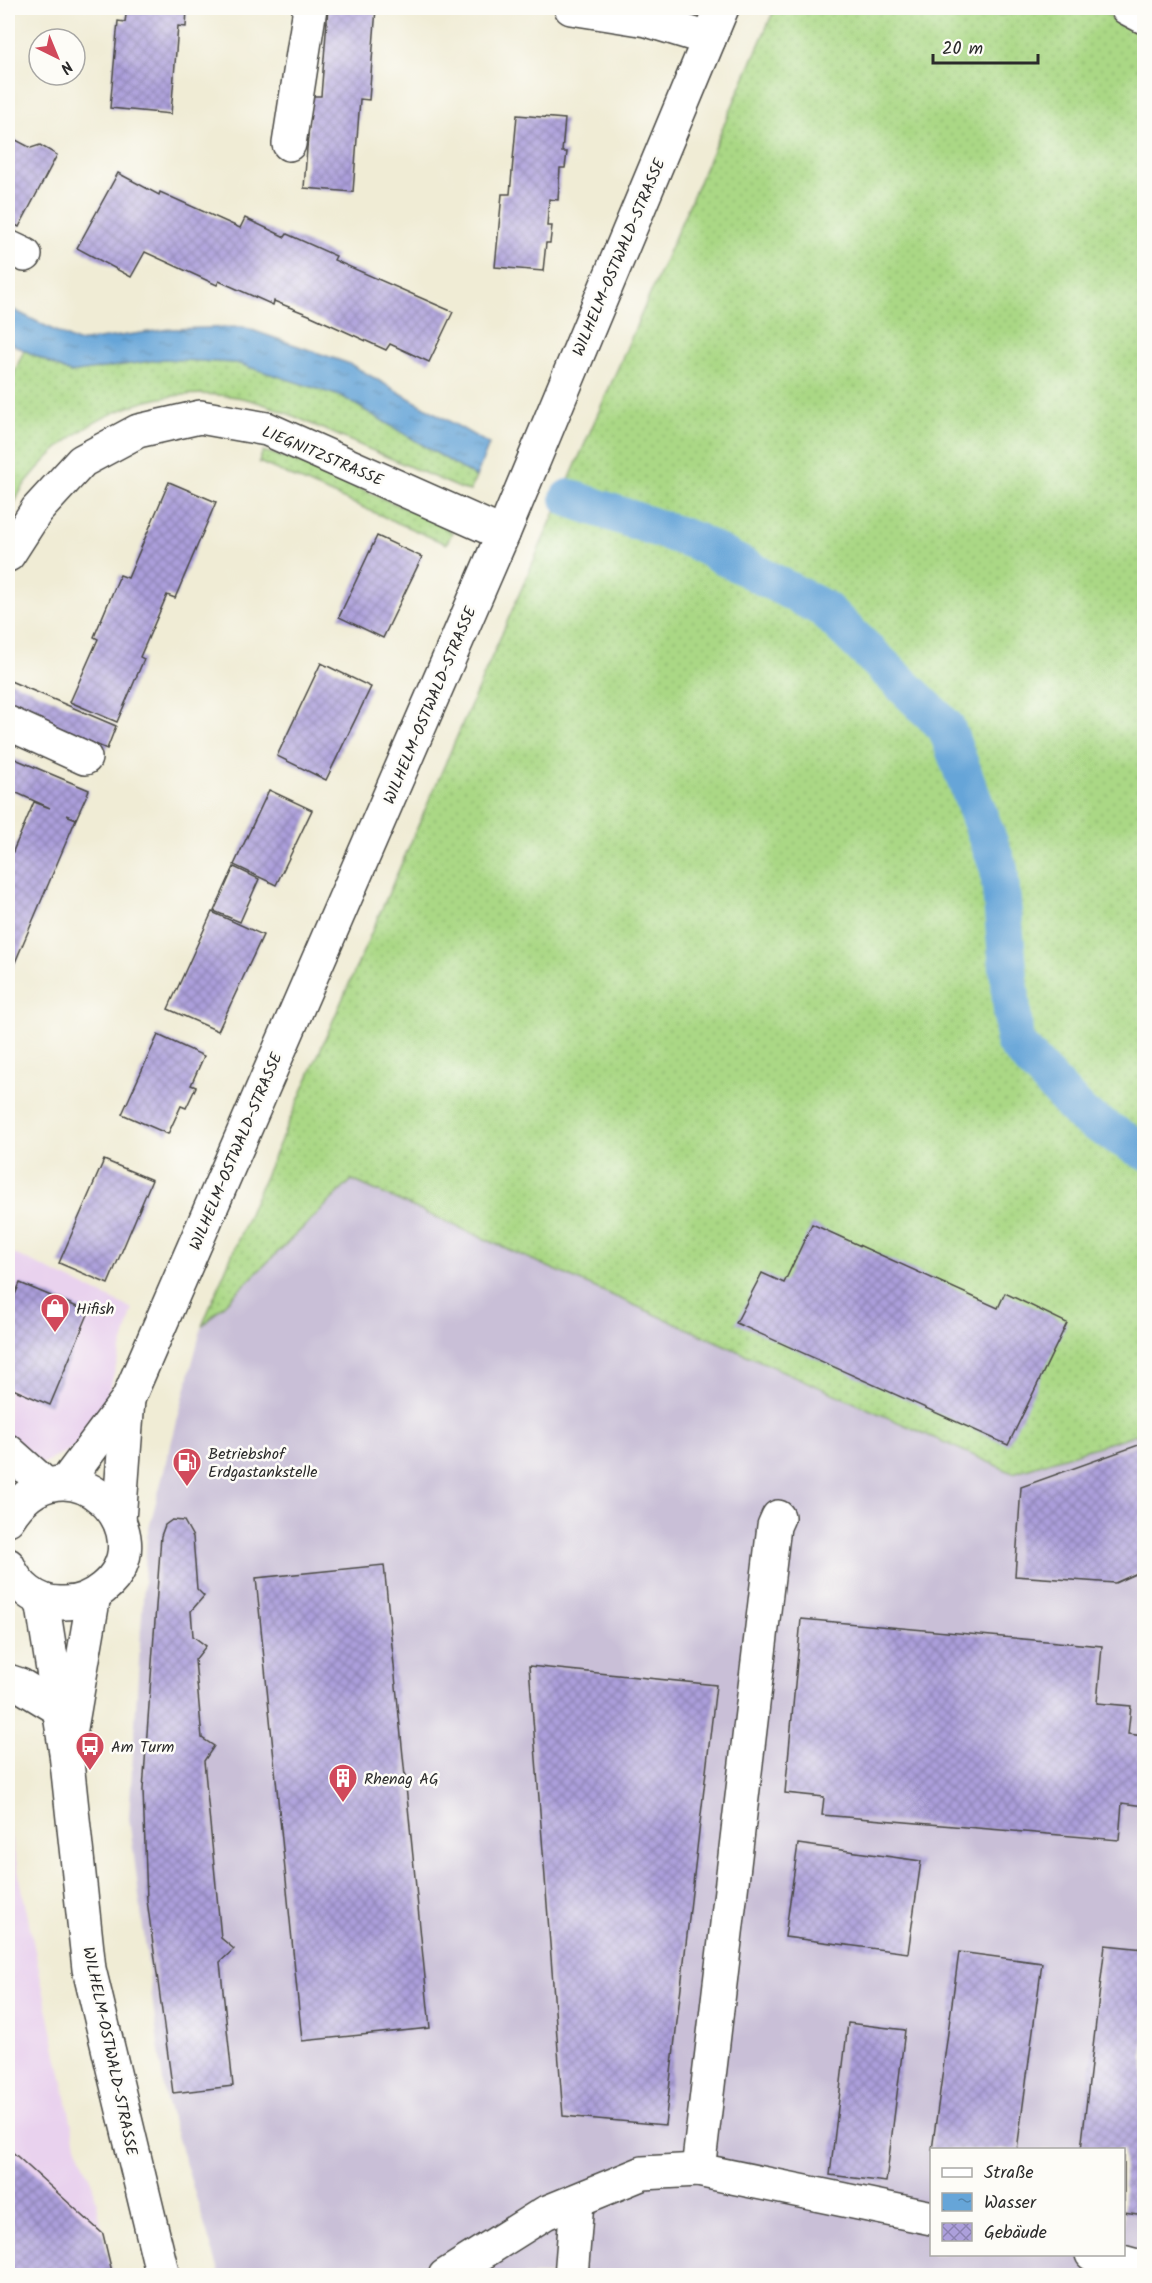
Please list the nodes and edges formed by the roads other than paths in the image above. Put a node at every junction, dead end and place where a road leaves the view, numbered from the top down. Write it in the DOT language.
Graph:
graph roads {
  1 [pos="310,8"];
  2 [pos="571,8"];
  3 [pos="722,8"];
  4 [pos="1126,8"];
  5 [pos="1144,17"];
  6 [pos="709,39"];
  7 [pos="289,144"];
  8 [pos="503,534"];
  9 [pos="8,555"];
  10 [pos="8,723"];
  11 [pos="85,758"];
  12 [pos="128,1399"];
  13 [pos="8,1451"];
  14 [pos="56,1484"];
  15 [pos="778,1517"];
  16 [pos="8,1519"];
  17 [pos="119,1520"];
  18 [pos="21,1589"];
  19 [pos="94,1595"];
  20 [pos="8,1681"];
  21 [pos="58,1708"];
  22 [pos="66,1753"];
  23 [pos="698,2170"];
  24 [pos="577,2202"];
  25 [pos="930,2218"];
  26 [pos="1099,2256"];
  27 [pos="1144,2268"];
  28 [pos="163,2276"];
  29 [pos="445,2276"];
  30 [pos="571,2276"];
  1 -- 7 [label="street"];
  2 -- 6 [label="street"];
  3 -- 6 [label="street, WILHELM-OSTWALD-STRASSE"];
  4 -- 5 [label="street"];
  6 -- 8 [label="street, WILHELM-OSTWALD-STRASSE"];
  8 -- 9 [label="street, LIEGNITZSTRASSE"];
  8 -- 12 [label="street, WILHELM-OSTWALD-STRASSE"];
  10 -- 11 [label="street"];
  12 -- 14 [label="street, WILHELM-OSTWALD-STRASSE"];
  12 -- 17 [label="street, WILHELM-OSTWALD-STRASSE"];
  13 -- 14 [label="street"];
  14 -- 16 [label="street"];
  14 -- 17 [label="street"];
  15 -- 23 [label="street"];
  17 -- 19 [label="street, WILHELM-OSTWALD-STRASSE"];
  18 -- 19 [label="street"];
  18 -- 21 [label="street, WILHELM-OSTWALD-STRASSE"];
  19 -- 22 [label="street, WILHELM-OSTWALD-STRASSE"];
  20 -- 21 [label="street"];
  21 -- 22 [label="street, WILHELM-OSTWALD-STRASSE"];
  22 -- 28 [label="street, WILHELM-OSTWALD-STRASSE"];
  23 -- 24 [label="street"];
  23 -- 25 [label="street"];
  24 -- 29 [label="street"];
  24 -- 30 [label="street"];
  26 -- 27 [label="street"];
}
